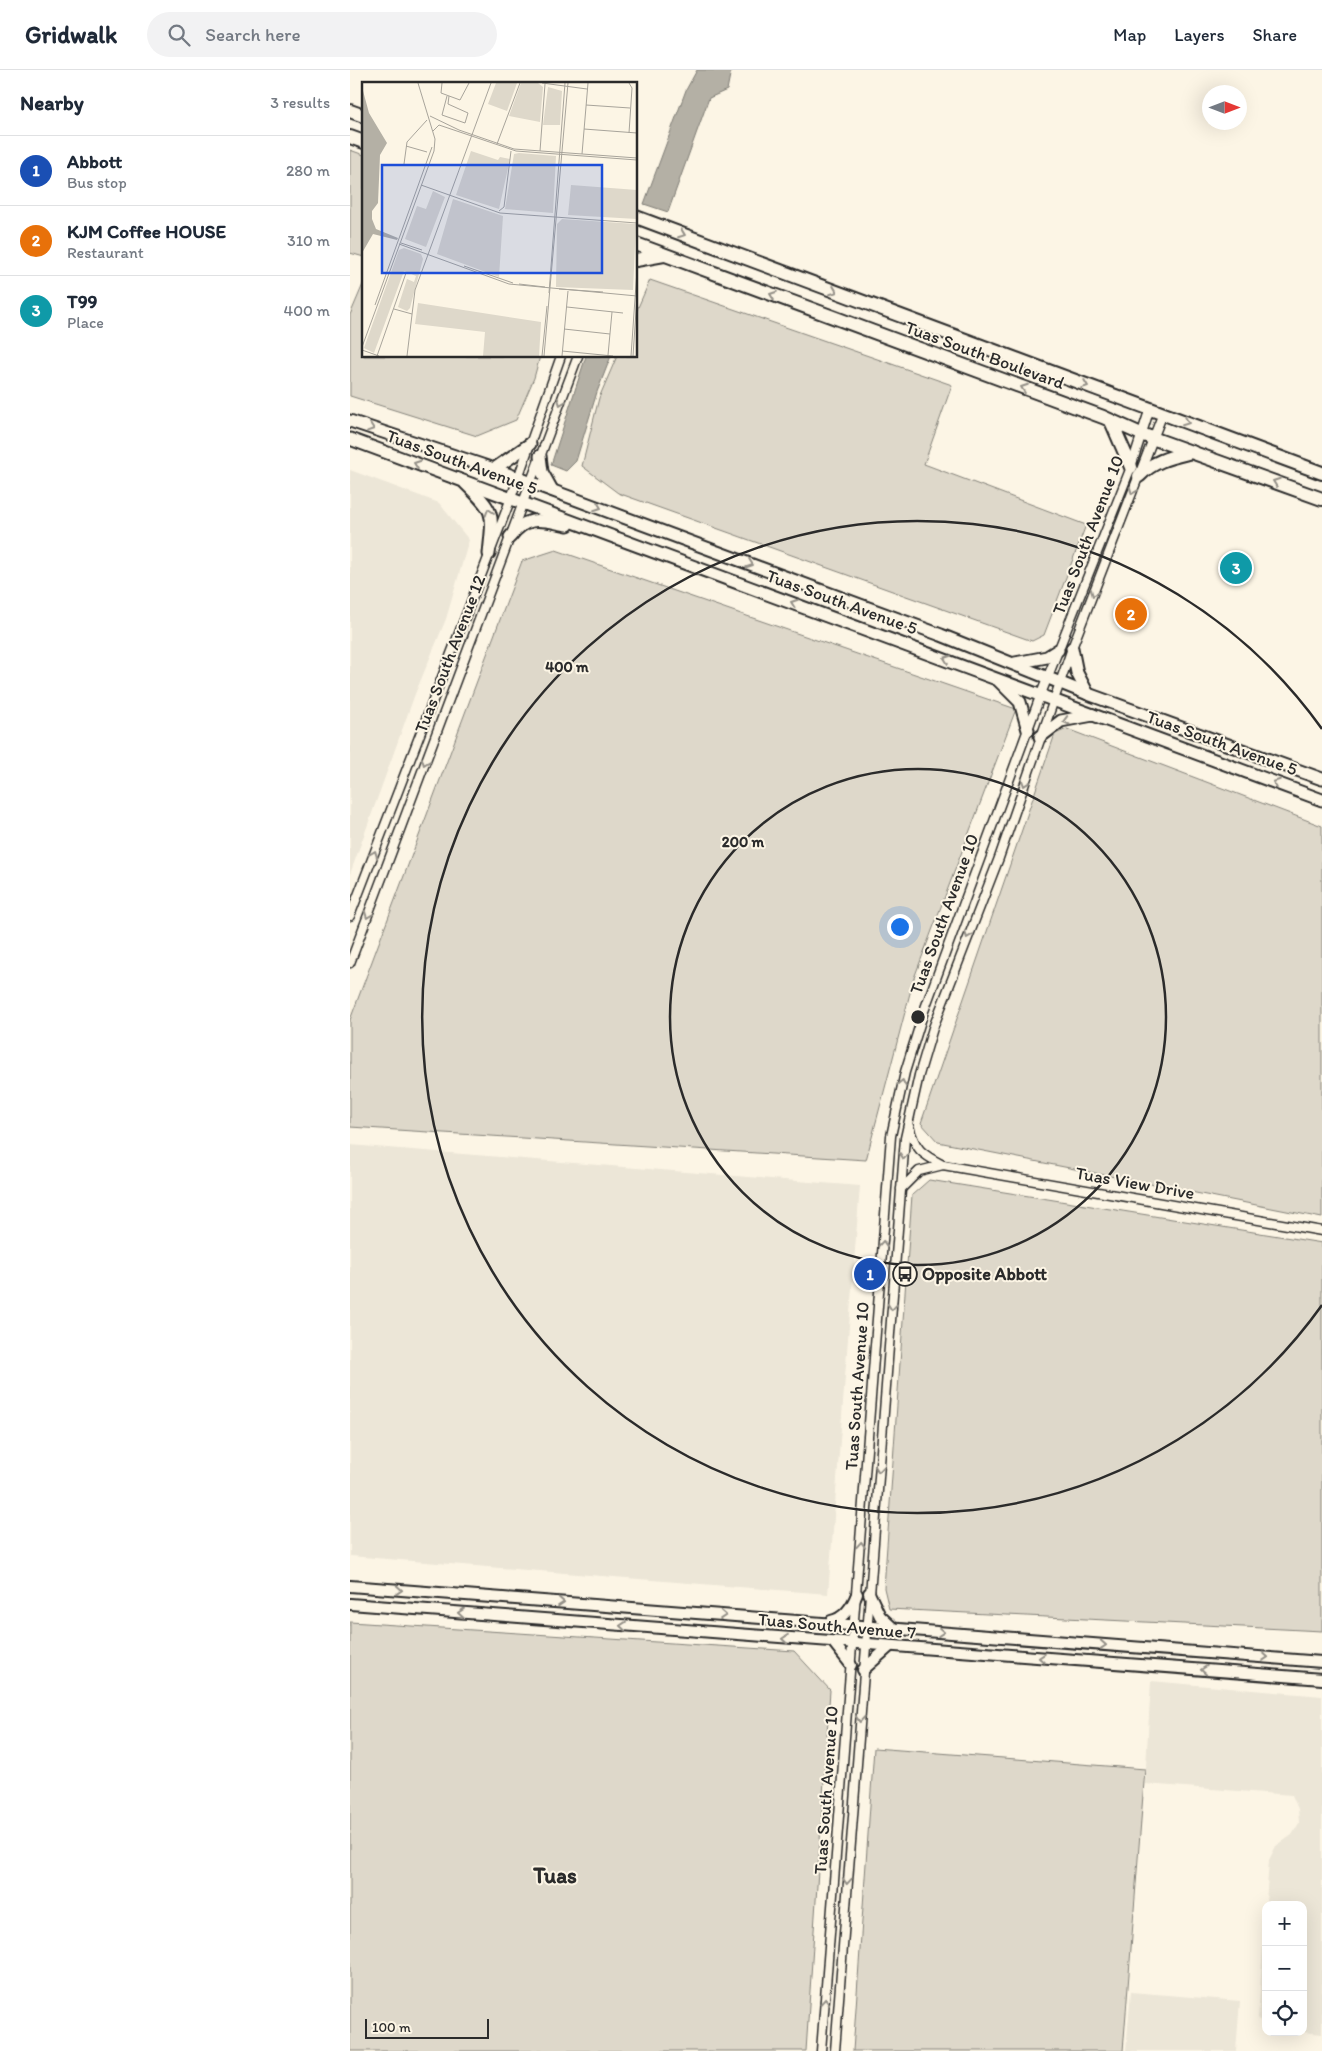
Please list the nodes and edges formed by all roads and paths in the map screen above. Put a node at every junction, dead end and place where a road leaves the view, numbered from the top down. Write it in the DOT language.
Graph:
graph roads {
  1 [pos="350,111"];
  2 [pos="362,115"];
  3 [pos="350,137"];
  4 [pos="362,141"];
  5 [pos="638,218"];
  6 [pos="638,245"];
  7 [pos="666,255"];
  8 [pos="638,260"];
  9 [pos="560,358"];
  10 [pos="577,358"];
  11 [pos="1150,408"];
  12 [pos="1163,413"];
  13 [pos="350,421"];
  14 [pos="1111,421"];
  15 [pos="1147,436"];
  16 [pos="350,439"];
  17 [pos="530,444"];
  18 [pos="1192,452"];
  19 [pos="540,456"];
  20 [pos="494,468"];
  21 [pos="1135,471"];
  22 [pos="1322,473"];
  23 [pos="518,477"];
  24 [pos="462,480"];
  25 [pos="531,482"];
  26 [pos="552,490"];
  27 [pos="511,498"];
  28 [pos="1322,499"];
  29 [pos="523,502"];
  30 [pos="590,528"];
  31 [pos="510,536"];
  32 [pos="489,554"];
  33 [pos="1072,648"];
  34 [pos="1058,650"];
  35 [pos="1013,664"];
  36 [pos="992,676"];
  37 [pos="1048,677"];
  38 [pos="1060,682"];
  39 [pos="1041,694"];
  40 [pos="1088,694"];
  41 [pos="1054,699"];
  42 [pos="1095,715"];
  43 [pos="1028,730"];
  44 [pos="1040,737"];
  45 [pos="1322,780"];
  46 [pos="1322,800"];
  47 [pos="350,916"];
  48 [pos="350,963"];
  49 [pos="908,1124"];
  50 [pos="943,1165"];
  51 [pos="901,1189"];
  52 [pos="1322,1231"];
  53 [pos="350,1586"];
  54 [pos="869,1593"];
  55 [pos="857,1594"];
  56 [pos="350,1604"];
  57 [pos="820,1622"];
  58 [pos="855,1625"];
  59 [pos="867,1626"];
  60 [pos="892,1628"];
  61 [pos="833,1642"];
  62 [pos="853,1644"];
  63 [pos="865,1645"];
  64 [pos="889,1647"];
  65 [pos="1322,1662"];
  66 [pos="851,1665"];
  67 [pos="863,1670"];
  68 [pos="1322,1680"];
  69 [pos="821,2051"];
  70 [pos="835,2051"];
  1 -- 2 [label="main road"];
  3 -- 4 [label="main road"];
  5 -- 11 [label="main road, one-way"];
  6 -- 7 [label="main road, Tuas South Boulevard"];
  7 -- 8 [label="main road"];
  14 -- 7 [label="main road, Tuas South Boulevard, one-way"];
  9 -- 17 [label="street, Tuas South Avenue 12"];
  10 -- 19 [label="street, Tuas South Avenue 12, one-way"];
  11 -- 12 [label="main road"];
  11 -- 15 [label="street, Tuas South Avenue 10"];
  12 -- 15 [label="street, Tuas South Avenue 10"];
  12 -- 22 [label="main road, one-way"];
  13 -- 20 [label="main road, Tuas South Avenue 5, one-way"];
  14 -- 15 [label="main road, Tuas South Boulevard"];
  14 -- 21 [label="main road"];
  15 -- 18 [label="main road, Tuas South Boulevard"];
  15 -- 21 [label="street, Tuas South Avenue 10"];
  15 -- 21 [label="street, Tuas South Avenue 10"];
  24 -- 16 [label="main road, Tuas South Avenue 5, one-way"];
  17 -- 20 [label="main road"];
  17 -- 23 [label="street, Tuas South Avenue 12"];
  18 -- 21 [label="main road"];
  28 -- 18 [label="main road, Tuas South Boulevard, one-way"];
  19 -- 25 [label="street, Tuas South Avenue 12"];
  19 -- 26 [label="main road"];
  20 -- 23 [label="main road, Tuas South Avenue 5"];
  21 -- 33 [label="street, Tuas South Avenue 10, one-way"];
  21 -- 34 [label="street, Tuas South Avenue 10"];
  23 -- 25 [label="main road, Tuas South Avenue 5"];
  23 -- 27 [label="street, Tuas South Avenue 12"];
  24 -- 27 [label="main road, Tuas South Avenue 5"];
  32 -- 24 [label="main road, one-way"];
  25 -- 26 [label="main road, Tuas South Avenue 5"];
  25 -- 29 [label="street, Tuas South Avenue 12"];
  26 -- 35 [label="main road, Tuas South Avenue 5, one-way"];
  27 -- 29 [label="main road, Tuas South Avenue 5"];
  27 -- 32 [label="street, Tuas South Avenue 12"];
  29 -- 30 [label="main road, Tuas South Avenue 5"];
  29 -- 31 [label="street, Tuas South Avenue 12"];
  30 -- 31 [label="main road"];
  36 -- 30 [label="main road, Tuas South Avenue 5, one-way"];
  31 -- 48 [label="street, Tuas South Avenue 12, one-way"];
  47 -- 32 [label="street, Tuas South Avenue 12, one-way"];
  33 -- 38 [label="street, Tuas South Avenue 10"];
  33 -- 40 [label="main road"];
  34 -- 35 [label="main road"];
  34 -- 37 [label="street, Tuas South Avenue 10"];
  35 -- 37 [label="main road, Tuas South Avenue 5"];
  36 -- 39 [label="main road, Tuas South Avenue 5"];
  36 -- 43 [label="main road"];
  37 -- 38 [label="main road, Tuas South Avenue 5"];
  37 -- 39 [label="street, Tuas South Avenue 10"];
  38 -- 40 [label="main road, Tuas South Avenue 5"];
  38 -- 41 [label="street, Tuas South Avenue 10"];
  39 -- 41 [label="main road, Tuas South Avenue 5"];
  39 -- 43 [label="street, Tuas South Avenue 10"];
  40 -- 45 [label="main road, Tuas South Avenue 5"];
  41 -- 42 [label="main road, Tuas South Avenue 5"];
  41 -- 44 [label="street, Tuas South Avenue 10"];
  42 -- 44 [label="main road, one-way"];
  46 -- 42 [label="main road, Tuas South Avenue 5, one-way"];
  55 -- 43 [label="street, Tuas South Avenue 10, one-way"];
  44 -- 49 [label="street, Tuas South Avenue 10, one-way"];
  49 -- 50 [label="street, Tuas View Drive"];
  49 -- 51 [label="street, Tuas South Avenue 10, one-way"];
  50 -- 51 [label="street, Tuas View Drive"];
  50 -- 52 [label="street, Tuas View Drive"];
  51 -- 54 [label="street, Tuas South Avenue 10, one-way"];
  53 -- 57 [label="street, Tuas South Avenue 7, one-way"];
  54 -- 59 [label="street, Tuas South Avenue 10"];
  54 -- 60 [label="street"];
  55 -- 57 [label="street"];
  55 -- 58 [label="street, Tuas South Avenue 10"];
  61 -- 56 [label="street, Tuas South Avenue 7, one-way"];
  57 -- 58 [label="street, Tuas South Avenue 7"];
  58 -- 59 [label="street, Tuas South Avenue 7"];
  58 -- 62 [label="street, Tuas South Avenue 10"];
  59 -- 60 [label="street, Tuas South Avenue 7"];
  59 -- 63 [label="street, Tuas South Avenue 10"];
  60 -- 65 [label="street, Tuas South Avenue 7, one-way"];
  61 -- 62 [label="street, Tuas South Avenue 7"];
  61 -- 66 [label="street"];
  62 -- 63 [label="street, Tuas South Avenue 7"];
  62 -- 66 [label="street, Tuas South Avenue 10"];
  63 -- 64 [label="street, Tuas South Avenue 7"];
  63 -- 67 [label="street, Tuas South Avenue 10"];
  64 -- 67 [label="street"];
  68 -- 64 [label="street, Tuas South Avenue 7, one-way"];
  69 -- 66 [label="street, Tuas South Avenue 10, one-way"];
  67 -- 70 [label="street, Tuas South Avenue 10, one-way"];
}
